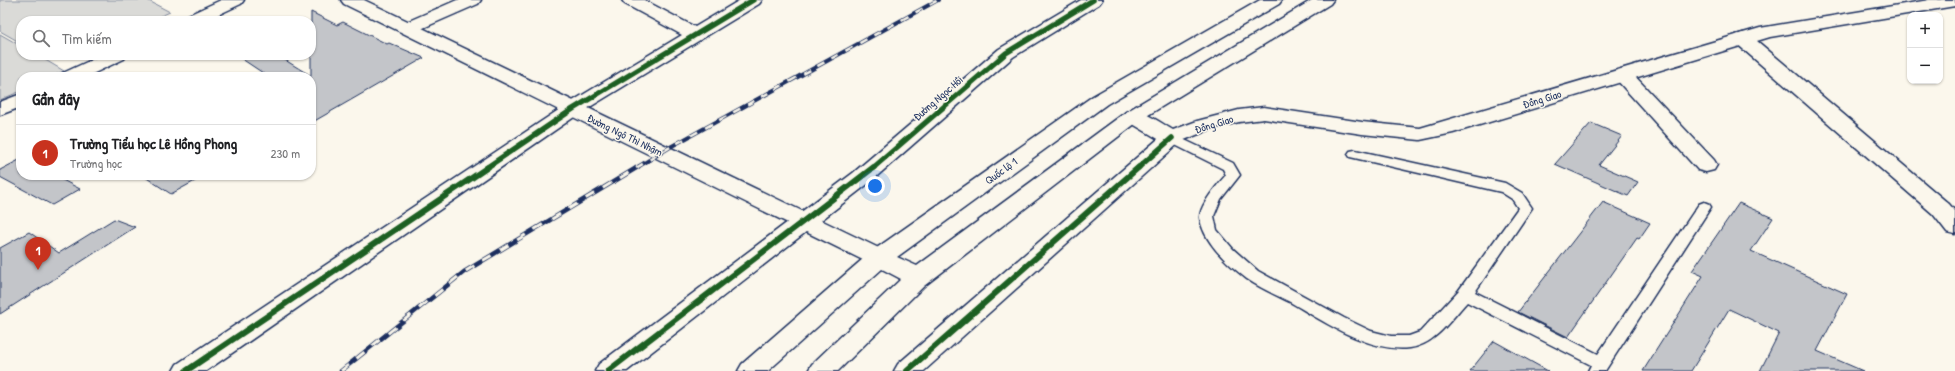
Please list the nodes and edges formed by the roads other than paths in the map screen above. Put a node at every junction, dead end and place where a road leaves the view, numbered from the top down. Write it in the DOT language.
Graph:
graph roads {
  1 [pos="235,0"];
  2 [pos="350,0"];
  3 [pos="472,0"];
  4 [pos="631,0"];
  5 [pos="753,0"];
  6 [pos="1093,0"];
  7 [pos="1273,0"];
  8 [pos="1324,0"];
  9 [pos="1955,1"];
  10 [pos="201,16"];
  11 [pos="408,28"];
  12 [pos="696,35"];
  13 [pos="1743,39"];
  14 [pos="106,60"];
  15 [pos="81,72"];
  16 [pos="1622,75"];
  17 [pos="16,102"];
  18 [pos="0,109"];
  19 [pos="573,109"];
  20 [pos="1133,116"];
  21 [pos="1172,138"];
  22 [pos="1355,154"];
  23 [pos="1706,165"];
  24 [pos="1704,207"];
  25 [pos="1948,208"];
  26 [pos="804,221"];
  27 [pos="1955,226"];
  28 [pos="879,258"];
  29 [pos="919,277"];
  30 [pos="1465,294"];
  31 [pos="1599,367"];
  32 [pos="186,371"];
  33 [pos="608,371"];
  34 [pos="751,371"];
  35 [pos="821,371"];
  36 [pos="907,371"];
  1 -- 10 [label="main road"];
  2 -- 11 [label="main road, Đường Ngô Thì Nhậm"];
  3 -- 11 [label="main road"];
  4 -- 12 [label="main road"];
  5 -- 12 [label="main road"];
  6 -- 26 [label="main road, Đường Ngọc Hồi"];
  7 -- 28 [label="main road, Quốc lộ 1"];
  8 -- 20 [label="main road"];
  9 -- 13 [label="main road, Đồng Giao"];
  11 -- 19 [label="main road, Đường Ngô Thì Nhậm"];
  12 -- 19 [label="main road"];
  13 -- 16 [label="main road, Đồng Giao"];
  13 -- 25 [label="main road"];
  14 -- 15 [label="main road"];
  16 -- 21 [label="main road, Đồng Giao"];
  16 -- 23 [label="main road"];
  17 -- 18 [label="main road"];
  19 -- 26 [label="main road, Đường Ngô Thì Nhậm"];
  19 -- 32 [label="main road"];
  20 -- 21 [label="main road"];
  20 -- 29 [label="main road"];
  21 -- 30 [label="lane"];
  21 -- 36 [label="main road, Đồng Giao"];
  22 -- 30 [label="lane"];
  24 -- 31 [label="lane"];
  25 -- 27 [label="main road"];
  26 -- 28 [label="main road, Đường Ngô Thì Nhậm"];
  26 -- 33 [label="main road, Đường Ngọc Hồi"];
  28 -- 29 [label="main road, Đường Ngô Thì Nhậm"];
  28 -- 34 [label="main road, Quốc lộ 1"];
  29 -- 35 [label="main road"];
  30 -- 31 [label="lane"];
}
